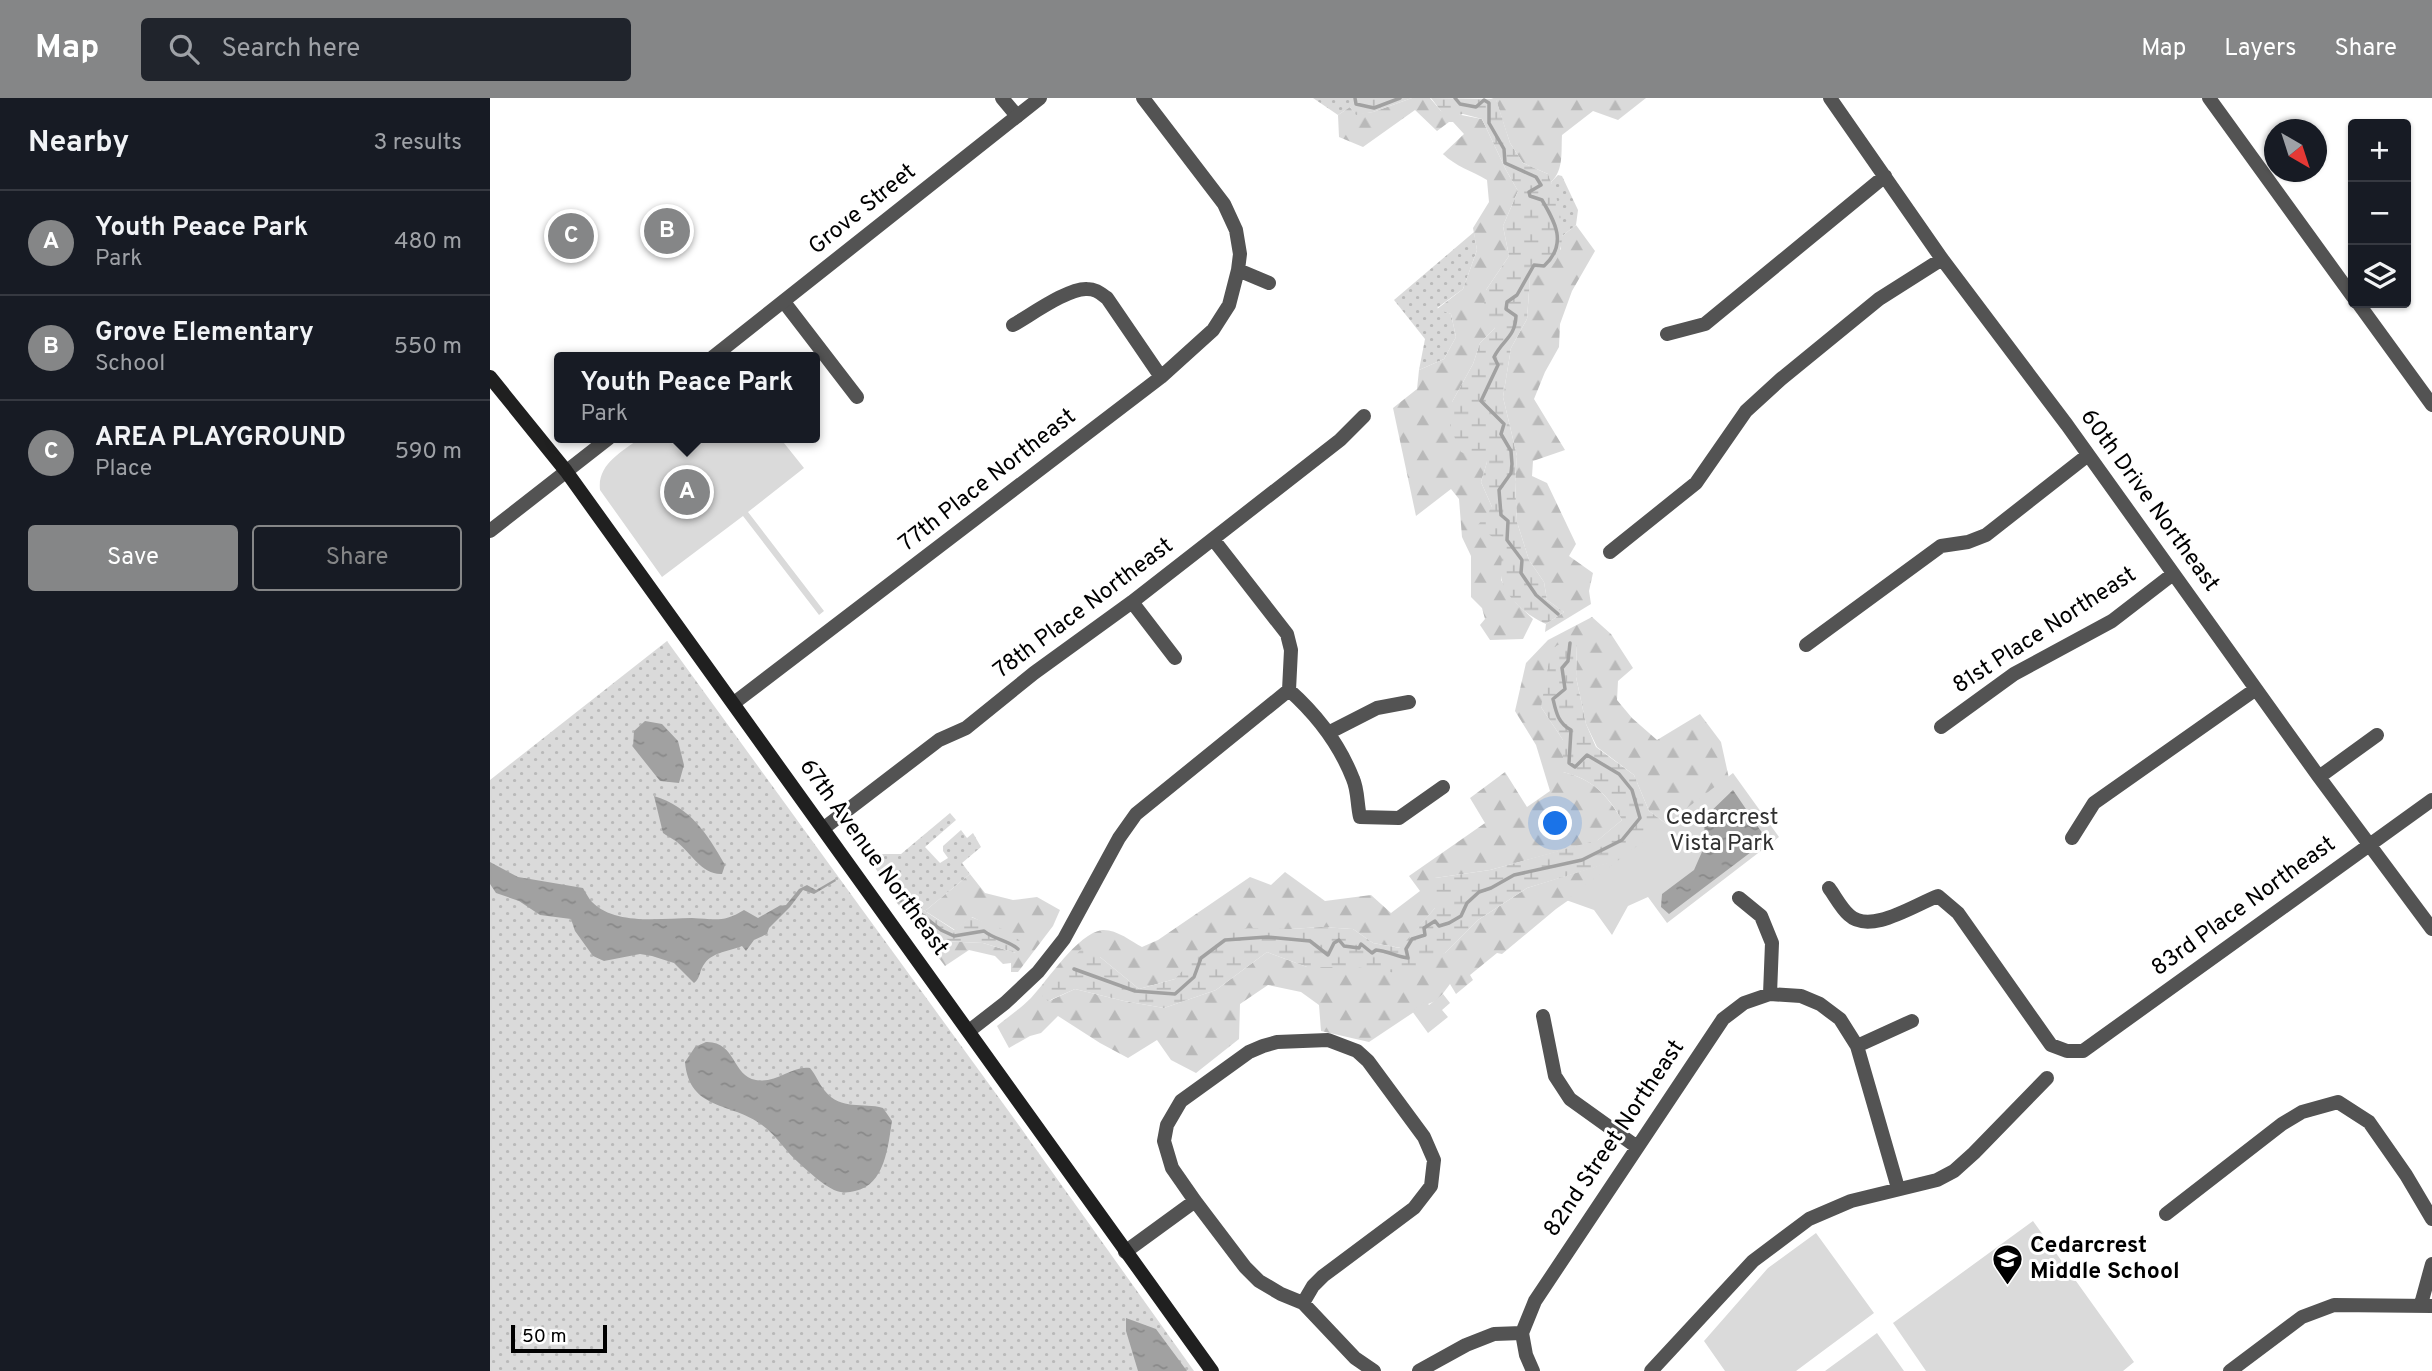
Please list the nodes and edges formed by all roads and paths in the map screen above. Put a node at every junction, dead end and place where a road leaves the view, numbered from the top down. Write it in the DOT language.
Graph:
graph roads {
  1 [pos="1002,98"];
  2 [pos="1040,98"];
  3 [pos="1143,98"];
  4 [pos="1830,98"];
  5 [pos="2209,98"];
  6 [pos="1017,116"];
  7 [pos="1885,176"];
  8 [pos="1942,259"];
  9 [pos="1238,270"];
  10 [pos="1269,283"];
  11 [pos="2348,290"];
  12 [pos="784,302"];
  13 [pos="2362,308"];
  14 [pos="1013,325"];
  15 [pos="1667,334"];
  16 [pos="719,352"];
  17 [pos="490,377"];
  18 [pos="1161,377"];
  19 [pos="857,397"];
  20 [pos="2432,405"];
  21 [pos="1364,416"];
  22 [pos="602,443"];
  23 [pos="2088,455"];
  24 [pos="566,471"];
  25 [pos="490,531"];
  26 [pos="1213,539"];
  27 [pos="1610,552"];
  28 [pos="2173,574"];
  29 [pos="1132,602"];
  30 [pos="1806,645"];
  31 [pos="1175,658"];
  32 [pos="2256,689"];
  33 [pos="1289,690"];
  34 [pos="1409,702"];
  35 [pos="734,703"];
  36 [pos="1941,727"];
  37 [pos="1330,732"];
  38 [pos="2378,736"];
  39 [pos="2319,777"];
  40 [pos="1443,787"];
  41 [pos="2432,800"];
  42 [pos="824,828"];
  43 [pos="2072,838"];
  44 [pos="2370,845"];
  45 [pos="1829,888"];
  46 [pos="1739,898"];
  47 [pos="2432,929"];
  48 [pos="1770,994"];
  49 [pos="1543,1016"];
  50 [pos="1912,1021"];
  51 [pos="968,1031"];
  52 [pos="1857,1046"];
  53 [pos="2047,1077"];
  54 [pos="1637,1147"];
  55 [pos="1898,1188"];
  56 [pos="1195,1202"];
  57 [pos="2166,1214"];
  58 [pos="2432,1219"];
  59 [pos="1125,1252"];
  60 [pos="2432,1264"];
  61 [pos="1303,1303"];
  62 [pos="2427,1305"];
  63 [pos="1522,1333"];
  64 [pos="1212,1371"];
  65 [pos="1374,1371"];
  66 [pos="1419,1371"];
  67 [pos="1533,1371"];
  68 [pos="1651,1371"];
  69 [pos="2230,1371"];
  1 -- 6 [label="street"];
  2 -- 6 [label="street, Grove Street"];
  3 -- 9 [label="street, 77th Place Northeast"];
  4 -- 7 [label="street, 60th Drive Northeast"];
  5 -- 11 [label="street"];
  6 -- 12 [label="street, Grove Street"];
  7 -- 8 [label="street, 60th Drive Northeast"];
  7 -- 15 [label="street"];
  8 -- 23 [label="street, 60th Drive Northeast"];
  8 -- 27 [label="street"];
  9 -- 10 [label="street"];
  9 -- 18 [label="street, 77th Place Northeast"];
  12 -- 16 [label="street, Grove Street"];
  12 -- 19 [label="street"];
  13 -- 20 [label="street"];
  14 -- 18 [label="street"];
  17 -- 24 [label="main road, 67th Avenue Northeast"];
  18 -- 35 [label="street, 77th Place Northeast"];
  21 -- 26 [label="street, 78th Place Northeast"];
  22 -- 24 [label="street"];
  23 -- 28 [label="street, 60th Drive Northeast"];
  23 -- 30 [label="street"];
  24 -- 25 [label="street"];
  24 -- 35 [label="main road, 67th Avenue Northeast"];
  26 -- 29 [label="street, 78th Place Northeast"];
  26 -- 33 [label="street"];
  28 -- 32 [label="street, 60th Drive Northeast"];
  28 -- 36 [label="street, 81st Place Northeast"];
  29 -- 31 [label="street"];
  29 -- 42 [label="street, 78th Place Northeast"];
  32 -- 39 [label="street, 60th Drive Northeast"];
  32 -- 43 [label="street"];
  33 -- 37 [label="street"];
  33 -- 51 [label="street"];
  34 -- 37 [label="street"];
  35 -- 42 [label="main road, 67th Avenue Northeast"];
  37 -- 40 [label="street"];
  38 -- 39 [label="street"];
  39 -- 44 [label="street, 60th Drive Northeast"];
  41 -- 44 [label="street, 83rd Place Northeast"];
  42 -- 51 [label="main road, 67th Avenue Northeast"];
  44 -- 45 [label="street, 83rd Place Northeast"];
  44 -- 47 [label="street, 60th Drive Northeast"];
  46 -- 48 [label="street"];
  48 -- 52 [label="street"];
  48 -- 54 [label="street, 82nd Street Northeast"];
  49 -- 54 [label="street"];
  50 -- 52 [label="street"];
  51 -- 59 [label="main road, 67th Avenue Northeast"];
  52 -- 55 [label="street"];
  53 -- 55 [label="street"];
  54 -- 63 [label="street, 82nd Street Northeast"];
  55 -- 68 [label="street"];
  56 -- 59 [label="street"];
  56 -- 61 [label="street"];
  56 -- 61 [label="street"];
  57 -- 58 [label="street"];
  59 -- 64 [label="main road, 67th Avenue Northeast"];
  60 -- 62 [label="street"];
  61 -- 65 [label="street"];
  62 -- 69 [label="street"];
  63 -- 66 [label="street"];
  63 -- 67 [label="street"];
}
